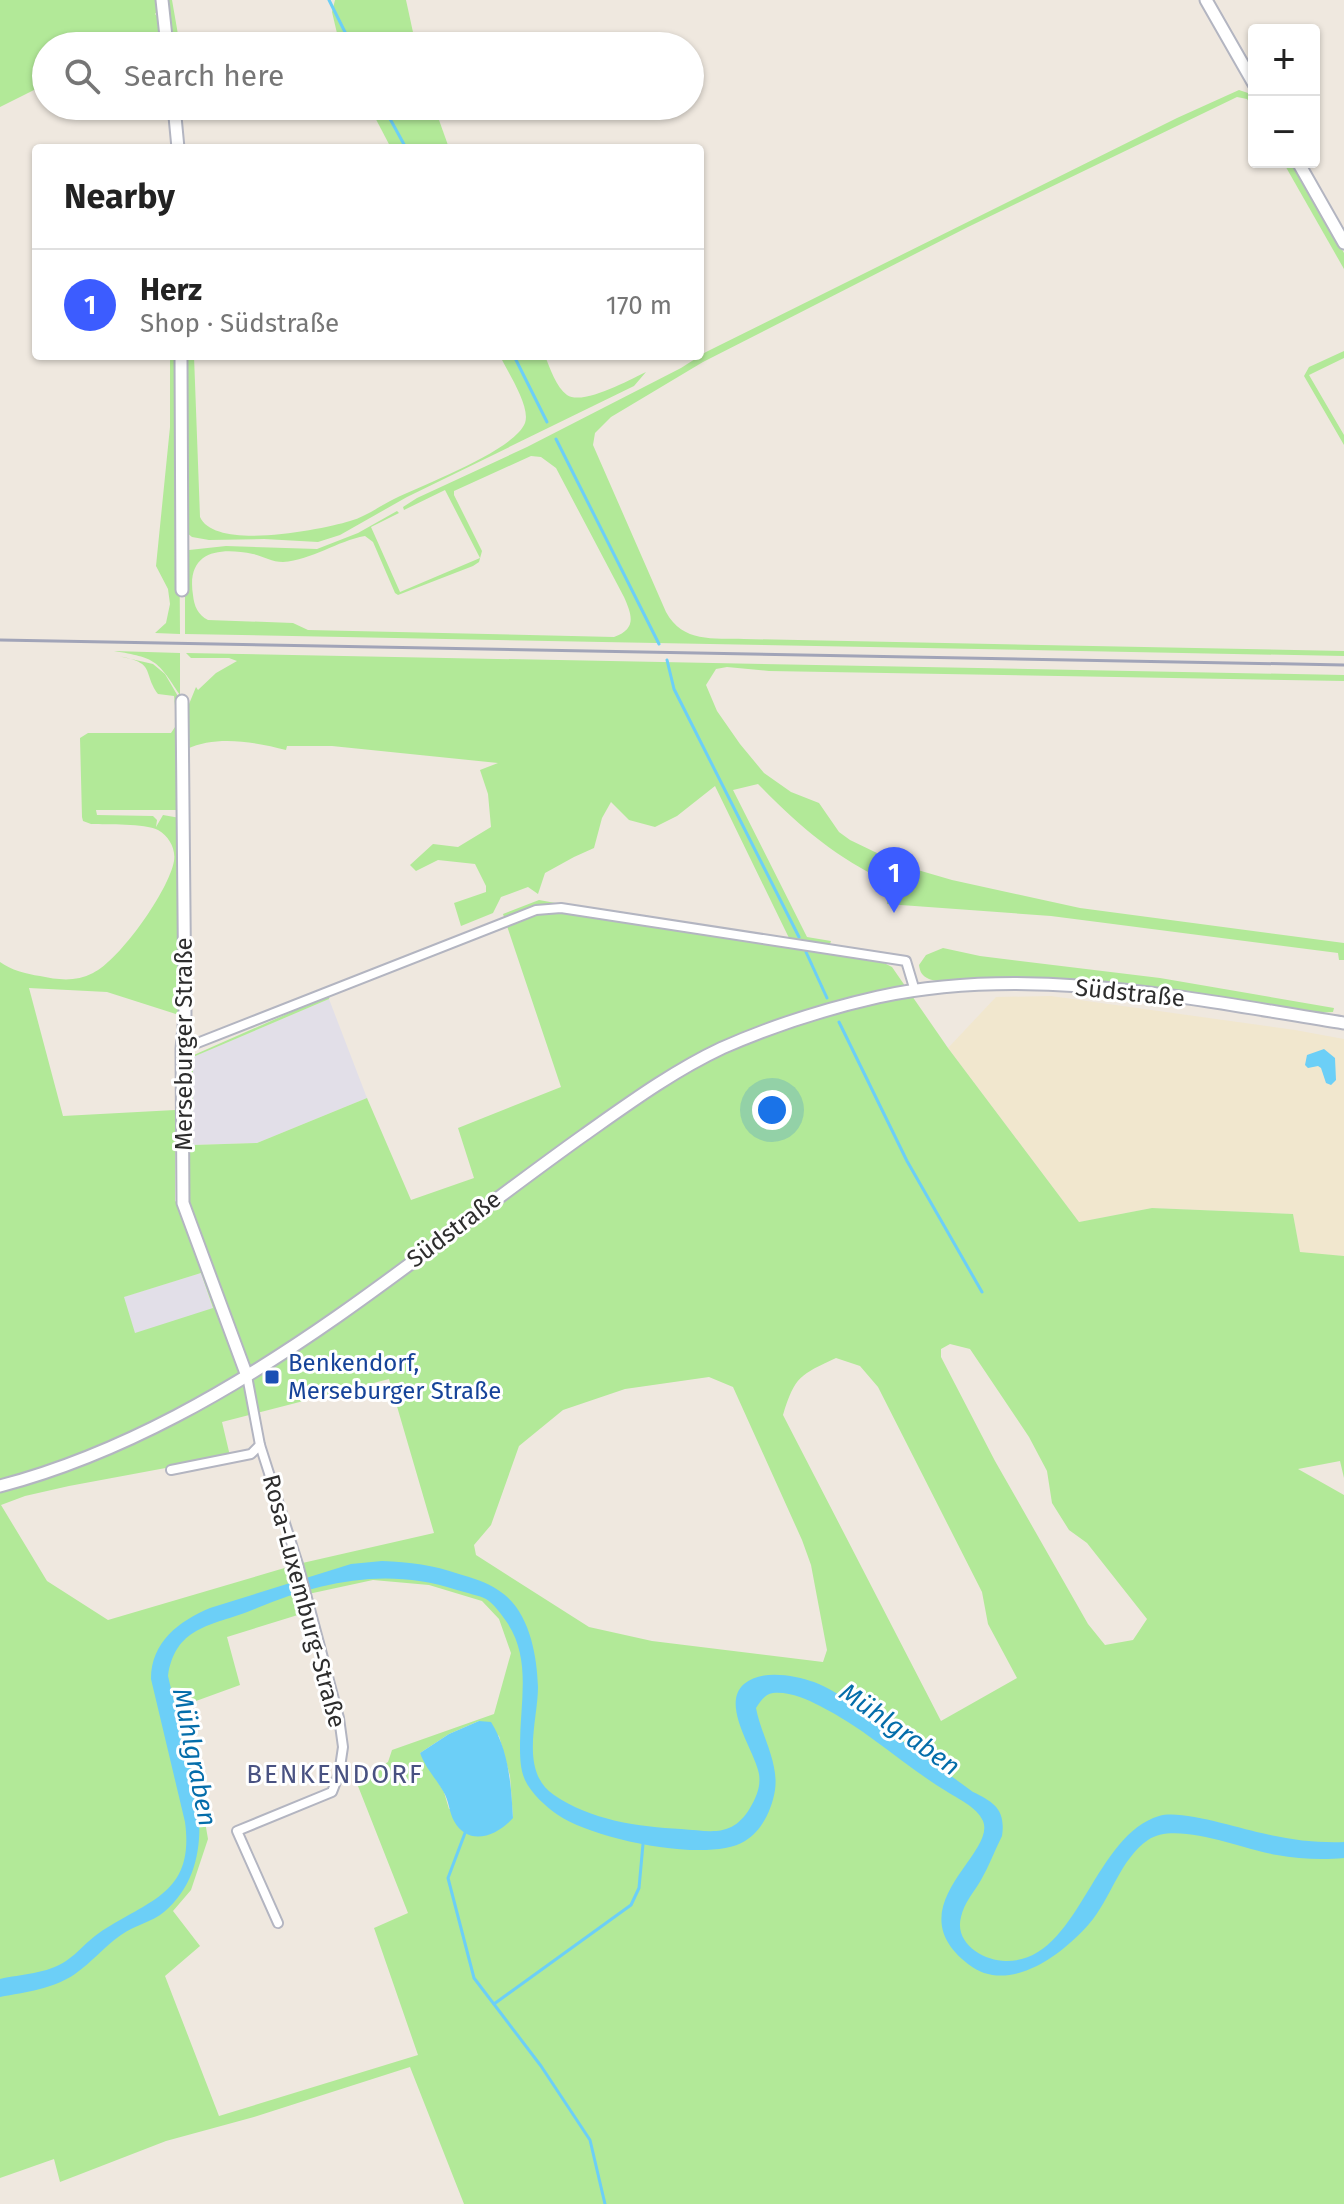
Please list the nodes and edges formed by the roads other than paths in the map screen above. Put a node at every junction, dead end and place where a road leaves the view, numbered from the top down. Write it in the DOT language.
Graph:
graph roads {
  1 [pos="162,0"];
  2 [pos="1206,0"];
  3 [pos="165,32"];
  4 [pos="1248,74"];
  5 [pos="175,120"];
  6 [pos="178,144"];
  7 [pos="1301,168"];
  8 [pos="1344,243"];
  9 [pos="181,360"];
  10 [pos="182,590"];
  11 [pos="182,701"];
  12 [pos="915,991"];
  13 [pos="1344,1023"];
  14 [pos="182,1049"];
  15 [pos="247,1376"];
  16 [pos="260,1445"];
  17 [pos="171,1470"];
  18 [pos="0,1486"];
  19 [pos="278,1923"];
  1 -- 3 [label="main road"];
  2 -- 4 [label="main road"];
  5 -- 6 [label="main road"];
  7 -- 8 [label="main road"];
  9 -- 10 [label="main road"];
  11 -- 14 [label="main road, Merseburger Straße"];
  12 -- 13 [label="main road, Südstraße"];
  12 -- 14 [label="street"];
  12 -- 15 [label="main road, Südstraße"];
  14 -- 15 [label="main road, Merseburger Straße"];
  15 -- 16 [label="street, Rosa-Luxemburg-Straße"];
  15 -- 18 [label="main road, Südstraße"];
  16 -- 17 [label="street, Rosa-Luxemburg-Straße"];
  16 -- 19 [label="street, Rosa-Luxemburg-Straße"];
}
